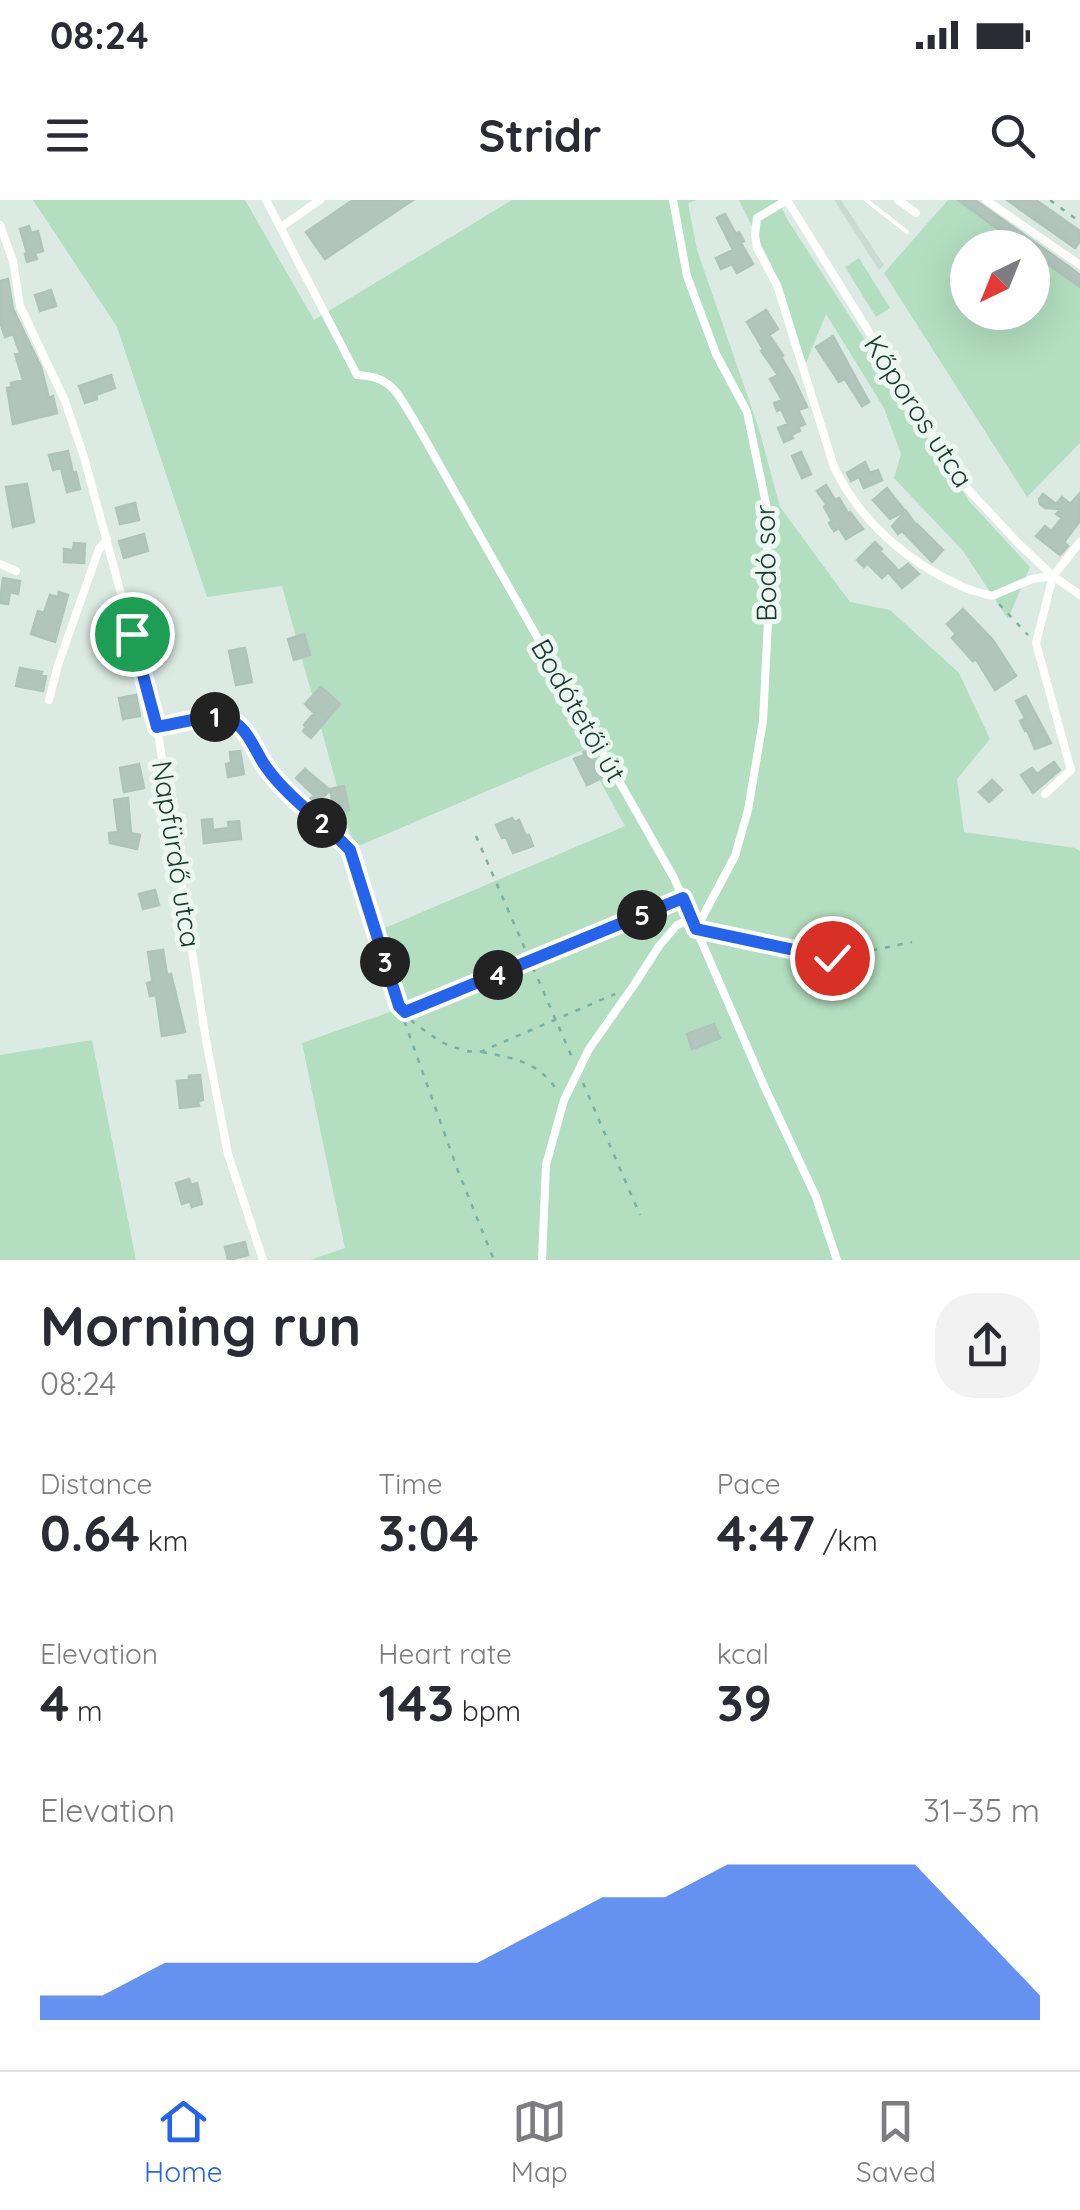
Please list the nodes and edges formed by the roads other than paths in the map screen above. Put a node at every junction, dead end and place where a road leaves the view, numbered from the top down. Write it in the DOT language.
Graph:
graph roads {
  1 [pos="266,200"];
  2 [pos="320,200"];
  3 [pos="674,200"];
  4 [pos="866,200"];
  5 [pos="898,200"];
  6 [pos="988,202"];
  7 [pos="916,213"];
  8 [pos="0,225"];
  9 [pos="281,227"];
  10 [pos="907,232"];
  11 [pos="1078,261"];
  12 [pos="107,540"];
  13 [pos="1080,542"];
  14 [pos="0,564"];
  15 [pos="16,571"];
  16 [pos="1054,576"];
  17 [pos="1080,595"];
  18 [pos="49,700"];
  19 [pos="157,727"];
  20 [pos="1045,794"];
  21 [pos="367,906"];
  22 [pos="690,918"];
  23 [pos="696,929"];
  24 [pos="264,1260"];
  25 [pos="542,1260"];
  26 [pos="838,1260"];
  1 -- 9 [label="street, Bodótetői út"];
  2 -- 9 [label="street"];
  3 -- 23 [label="street, Bodó sor"];
  4 -- 10 [label="lane"];
  5 -- 7 [label="street"];
  6 -- 11 [label="street"];
  8 -- 12 [label="street, Napfürdő utca"];
  9 -- 22 [label="street, Bodótetői út"];
  12 -- 18 [label="street"];
  12 -- 19 [label="street, Napfürdő utca"];
  13 -- 16 [label="street"];
  14 -- 15 [label="street"];
  16 -- 16 [label="street, Kőporos utca"];
  16 -- 17 [label="street"];
  16 -- 20 [label="street"];
  19 -- 21 [label="street"];
  19 -- 24 [label="street, Napfürdő utca"];
  22 -- 23 [label="street, Bodótetői út"];
  22 -- 25 [label="street"];
  23 -- 26 [label="street, Bodótetői út"];
}
